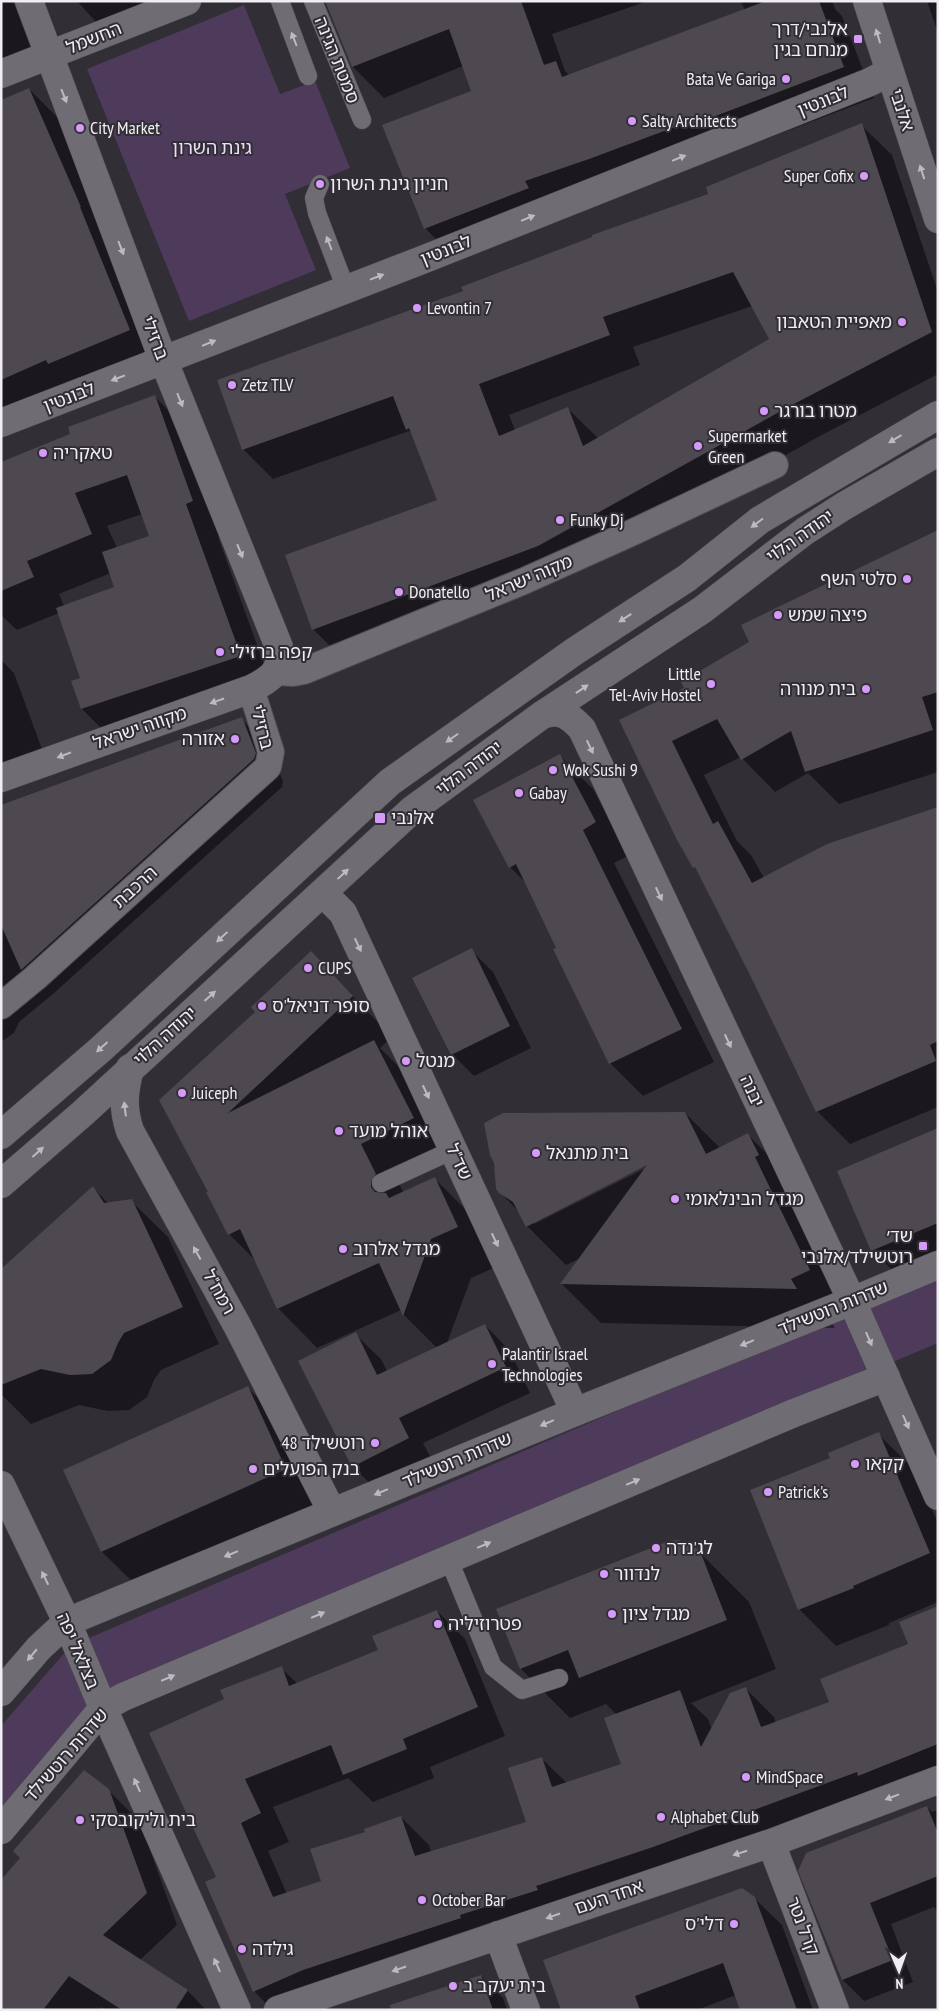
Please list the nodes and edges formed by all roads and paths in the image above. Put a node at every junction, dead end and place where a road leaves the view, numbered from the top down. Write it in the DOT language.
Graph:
graph roads {
  1 [pos="29,1"];
  2 [pos="187,1"];
  3 [pos="280,1"];
  4 [pos="313,1"];
  5 [pos="867,1"];
  6 [pos="49,56"];
  7 [pos="889,72"];
  8 [pos="1,74"];
  9 [pos="308,76"];
  10 [pos="362,120"];
  11 [pos="320,184"];
  12 [pos="938,219"];
  13 [pos="346,288"];
  14 [pos="164,361"];
  15 [pos="938,414"];
  16 [pos="1,423"];
  17 [pos="938,452"];
  18 [pos="775,465"];
  19 [pos="276,672"];
  20 [pos="251,689"];
  21 [pos="542,715"];
  22 [pos="268,767"];
  23 [pos="1,778"];
  24 [pos="318,898"];
  25 [pos="4,998"];
  26 [pos="130,1068"];
  27 [pos="1,1134"];
  28 [pos="453,1150"];
  29 [pos="381,1183"];
  30 [pos="1,1184"];
  31 [pos="938,1264"];
  32 [pos="852,1301"];
  33 [pos="886,1377"];
  34 [pos="575,1412"];
  35 [pos="1,1485"];
  36 [pos="938,1496"];
  37 [pos="332,1512"];
  38 [pos="449,1560"];
  39 [pos="67,1622"];
  40 [pos="559,1678"];
  41 [pos="1,1692"];
  42 [pos="113,1702"];
  43 [pos="938,1780"];
  44 [pos="1,1830"];
  45 [pos="771,1843"];
  46 [pos="498,1935"];
  47 [pos="237,2010"];
  48 [pos="278,2010"];
  49 [pos="526,2010"];
  50 [pos="835,2010"];
  1 -- 6 [label="street, ברזילי"];
  2 -- 6 [label="street, החשמל"];
  9 -- 3 [label="lane, one-way"];
  4 -- 10 [label="lane, סמטת הגינה"];
  7 -- 5 [label="street, אלנבי, one-way"];
  6 -- 8 [label="street, החשמל"];
  6 -- 14 [label="street, ברזילי, one-way"];
  12 -- 7 [label="street, אלנבי, one-way"];
  13 -- 7 [label="street, לבונטין, one-way"];
  13 -- 11 [label="lane, one-way"];
  14 -- 13 [label="street, לבונטין, one-way"];
  14 -- 16 [label="street, לבונטין, one-way"];
  14 -- 19 [label="street, ברזילי, one-way"];
  15 -- 27 [label="street, יהודה הלוי, one-way"];
  21 -- 17 [label="street, יהודה הלוי, one-way"];
  18 -- 19 [label="street, מקוה ישראל"];
  19 -- 20 [label="street, מקווה ישראל"];
  20 -- 22 [label="street, ברזילי"];
  20 -- 23 [label="street, מקווה ישראל, one-way"];
  24 -- 21 [label="street, יהודה הלוי, one-way"];
  21 -- 32 [label="street, יבנה, one-way"];
  22 -- 25 [label="street, הרכבת"];
  26 -- 24 [label="street, יהודה הלוי, one-way"];
  24 -- 28 [label="street, שד\"ל, one-way"];
  30 -- 26 [label="street, יהודה הלוי, one-way"];
  37 -- 26 [label="street, רמח\"ל, one-way"];
  28 -- 29 [label="lane"];
  28 -- 34 [label="street, שד\"ל, one-way"];
  31 -- 32 [label="street, שדרות רוטשילד"];
  32 -- 33 [label="street, יבנה, one-way"];
  32 -- 34 [label="street, שדרות רוטשילד, one-way"];
  33 -- 36 [label="street, יבנה, one-way"];
  38 -- 33 [label="street, שדרות רוטשילד, one-way"];
  34 -- 37 [label="street, שדרות רוטשילד, one-way"];
  39 -- 35 [label="street, בצלאל יפה, one-way"];
  37 -- 39 [label="street, שדרות רוטשילד, one-way"];
  38 -- 40 [label="lane"];
  42 -- 38 [label="street, שדרות רוטשילד, one-way"];
  39 -- 41 [label="street, שדרות רוטשילד, one-way"];
  39 -- 42 [label="street, בצלאל יפה"];
  42 -- 44 [label="street, שדרות רוטשילד"];
  47 -- 42 [label="street, בצלאל יפה, one-way"];
  43 -- 45 [label="street, אחד העם, one-way"];
  45 -- 46 [label="street, אחד העם, one-way"];
  45 -- 50 [label="street, קרל נטר"];
  46 -- 48 [label="street, אחד העם, one-way"];
  46 -- 49 [label="street"];
}
